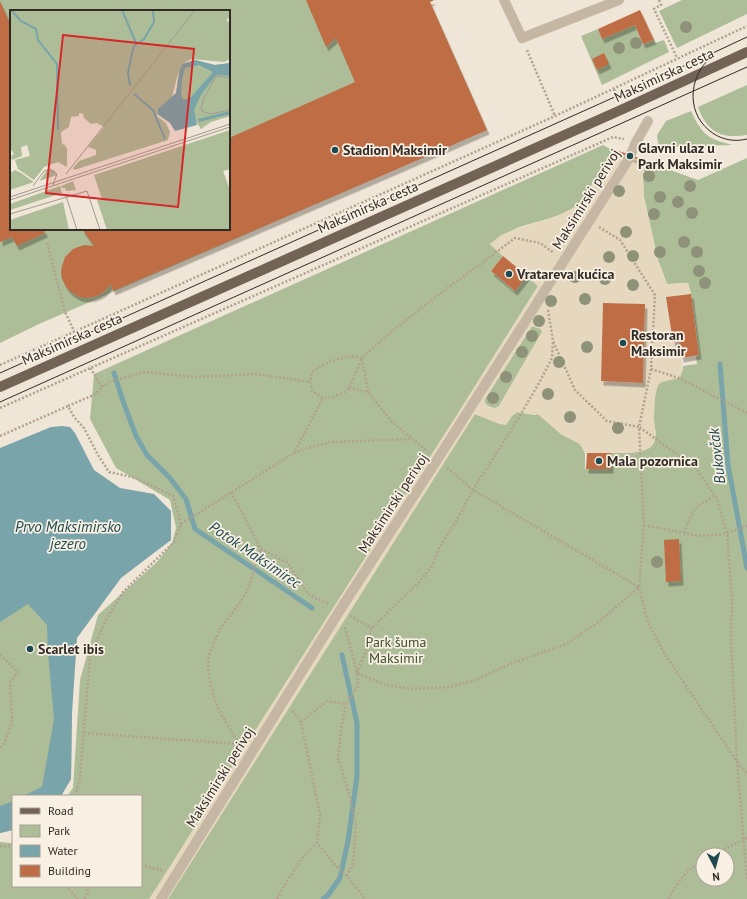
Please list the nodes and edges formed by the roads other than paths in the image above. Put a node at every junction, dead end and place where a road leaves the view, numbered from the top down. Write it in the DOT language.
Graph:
graph roads {
  1 [pos="504,0"];
  2 [pos="619,0"];
  3 [pos="747,52"];
  4 [pos="648,122"];
  5 [pos="0,387"];
  6 [pos="160,899"];
  1 -- 2 [label="street"];
  3 -- 5 [label="main road, Maksimirska cesta"];
  4 -- 6 [label="street, Maksimirski perivoj"];
}
